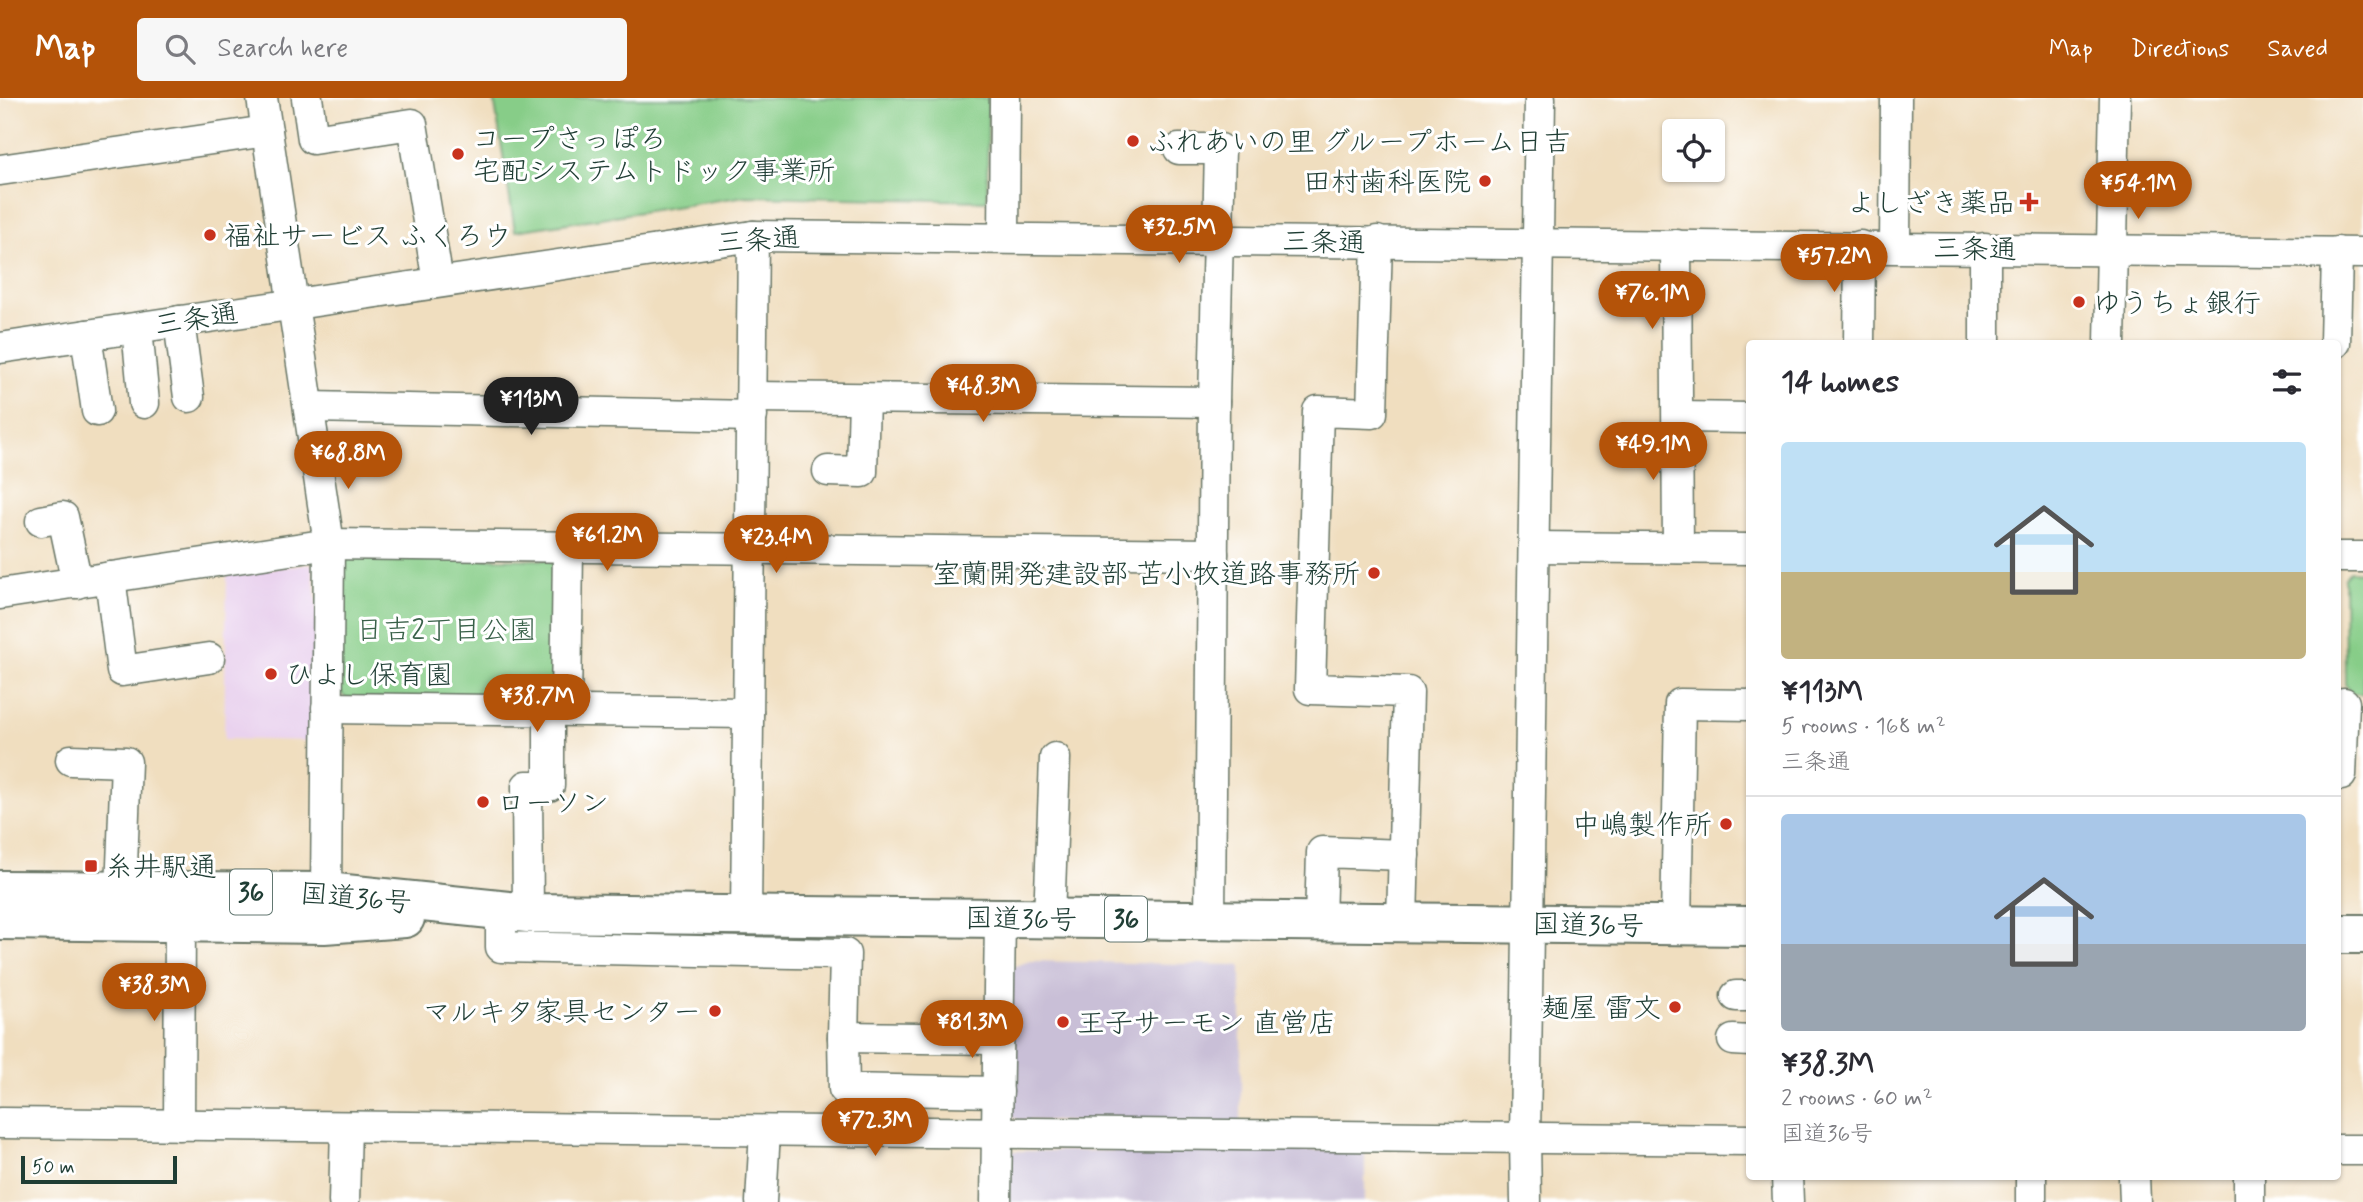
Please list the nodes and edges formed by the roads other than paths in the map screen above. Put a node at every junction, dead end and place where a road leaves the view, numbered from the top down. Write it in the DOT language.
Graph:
graph roads {
  1 [pos="262,98"];
  2 [pos="307,98"];
  3 [pos="1005,98"];
  4 [pos="1540,98"];
  5 [pos="1896,98"];
  6 [pos="2115,98"];
  7 [pos="267,131"];
  8 [pos="1180,149"];
  9 [pos="0,170"];
  10 [pos="753,236"];
  11 [pos="1003,237"];
  12 [pos="1218,240"];
  13 [pos="1377,241"];
  14 [pos="1539,242"];
  15 [pos="1676,244"];
  16 [pos="1860,246"];
  17 [pos="1895,247"];
  18 [pos="1984,248"];
  19 [pos="2112,250"];
  20 [pos="2350,253"];
  21 [pos="438,282"];
  22 [pos="293,304"];
  23 [pos="179,321"];
  24 [pos="137,328"];
  25 [pos="86,335"];
  26 [pos="1859,340"];
  27 [pos="1985,340"];
  28 [pos="2110,340"];
  29 [pos="2336,340"];
  30 [pos="0,348"];
  31 [pos="189,397"];
  32 [pos="864,398"];
  33 [pos="1214,402"];
  34 [pos="144,403"];
  35 [pos="310,407"];
  36 [pos="752,407"];
  37 [pos="97,411"];
  38 [pos="1679,417"];
  39 [pos="1746,418"];
  40 [pos="828,471"];
  41 [pos="41,521"];
  42 [pos="329,544"];
  43 [pos="568,548"];
  44 [pos="1534,548"];
  45 [pos="1678,548"];
  46 [pos="752,549"];
  47 [pos="1746,549"];
  48 [pos="1213,554"];
  49 [pos="2341,556"];
  50 [pos="2363,557"];
  51 [pos="110,577"];
  52 [pos="77,583"];
  53 [pos="0,594"];
  54 [pos="209,658"];
  55 [pos="2348,703"];
  56 [pos="1746,705"];
  57 [pos="327,708"];
  58 [pos="558,709"];
  59 [pos="748,713"];
  60 [pos="1055,758"];
  61 [pos="71,760"];
  62 [pos="2341,775"];
  63 [pos="1404,855"];
  64 [pos="0,890"];
  65 [pos="121,891"];
  66 [pos="326,892"];
  67 [pos="514,912"];
  68 [pos="746,915"];
  69 [pos="1000,918"];
  70 [pos="1049,918"];
  71 [pos="0,920"];
  72 [pos="1210,920"];
  73 [pos="1320,921"];
  74 [pos="180,922"];
  75 [pos="1402,922"];
  76 [pos="1528,923"];
  77 [pos="1676,925"];
  78 [pos="1746,926"];
  79 [pos="2341,934"];
  80 [pos="2363,934"];
  81 [pos="844,1037"];
  82 [pos="997,1039"];
  83 [pos="998,1092"];
  84 [pos="0,1123"];
  85 [pos="178,1125"];
  86 [pos="346,1127"];
  87 [pos="765,1131"];
  88 [pos="996,1134"];
  89 [pos="1524,1138"];
  90 [pos="1746,1140"];
  91 [pos="2341,1150"];
  92 [pos="2363,1150"];
  93 [pos="1787,1180"];
  94 [pos="2031,1180"];
  95 [pos="2134,1180"];
  96 [pos="2249,1180"];
  97 [pos="344,1202"];
  98 [pos="761,1202"];
  99 [pos="996,1202"];
  100 [pos="1526,1202"];
  101 [pos="1788,1202"];
  102 [pos="2031,1202"];
  103 [pos="2135,1202"];
  104 [pos="2249,1202"];
  1 -- 7 [label="street"];
  2 -- 21 [label="street"];
  3 -- 11 [label="street"];
  4 -- 14 [label="street"];
  5 -- 17 [label="street"];
  6 -- 19 [label="street"];
  7 -- 9 [label="street"];
  7 -- 22 [label="street"];
  8 -- 12 [label="street"];
  10 -- 11 [label="street, 三条通"];
  10 -- 21 [label="street, 三条通"];
  10 -- 36 [label="street"];
  11 -- 12 [label="street, 三条通"];
  12 -- 13 [label="street, 三条通"];
  12 -- 33 [label="street"];
  13 -- 14 [label="street, 三条通"];
  13 -- 63 [label="street"];
  14 -- 15 [label="street, 三条通"];
  14 -- 44 [label="street"];
  15 -- 16 [label="street, 三条通"];
  15 -- 38 [label="street"];
  16 -- 17 [label="street, 三条通"];
  16 -- 26 [label="street"];
  17 -- 18 [label="street, 三条通"];
  18 -- 19 [label="street, 三条通"];
  18 -- 27 [label="street"];
  19 -- 20 [label="street, 三条通"];
  19 -- 28 [label="street"];
  20 -- 29 [label="street"];
  21 -- 22 [label="street, 三条通"];
  22 -- 23 [label="street, 三条通"];
  22 -- 35 [label="street"];
  23 -- 24 [label="street, 三条通"];
  23 -- 31 [label="street"];
  24 -- 25 [label="street, 三条通"];
  24 -- 34 [label="street"];
  25 -- 30 [label="street, 三条通"];
  25 -- 37 [label="street"];
  32 -- 33 [label="street"];
  32 -- 36 [label="street"];
  32 -- 40 [label="street"];
  33 -- 48 [label="street"];
  35 -- 36 [label="street"];
  35 -- 42 [label="street"];
  36 -- 46 [label="street"];
  38 -- 39 [label="street"];
  38 -- 45 [label="street"];
  41 -- 52 [label="street"];
  42 -- 43 [label="street"];
  42 -- 51 [label="street"];
  42 -- 57 [label="street"];
  43 -- 46 [label="street"];
  43 -- 58 [label="street"];
  44 -- 45 [label="street"];
  44 -- 76 [label="street"];
  45 -- 47 [label="street"];
  46 -- 48 [label="street"];
  46 -- 59 [label="street"];
  48 -- 72 [label="street"];
  49 -- 50 [label="street"];
  51 -- 52 [label="street"];
  51 -- 54 [label="street"];
  52 -- 53 [label="street"];
  55 -- 62 [label="street"];
  56 -- 77 [label="street"];
  57 -- 58 [label="street"];
  57 -- 66 [label="street"];
  58 -- 59 [label="street"];
  58 -- 67 [label="street"];
  59 -- 68 [label="street"];
  60 -- 70 [label="street"];
  61 -- 65 [label="street"];
  63 -- 73 [label="street"];
  63 -- 75 [label="street"];
  64 -- 65 [label="highway, 国道36号 / 36"];
  65 -- 66 [label="highway, 国道36号 / 36"];
  66 -- 67 [label="highway, 国道36号 / 36"];
  67 -- 68 [label="highway, 国道36号 / 36"];
  67 -- 74 [label="highway, 国道36号 / 36"];
  67 -- 81 [label="street"];
  68 -- 69 [label="highway, 国道36号 / 36"];
  69 -- 70 [label="highway, 国道36号 / 36"];
  69 -- 82 [label="street"];
  70 -- 72 [label="highway, 国道36号 / 36"];
  71 -- 74 [label="highway, 国道36号 / 36"];
  72 -- 73 [label="highway, 国道36号 / 36"];
  73 -- 75 [label="highway, 国道36号 / 36"];
  74 -- 85 [label="street"];
  75 -- 76 [label="highway, 国道36号 / 36"];
  76 -- 77 [label="highway, 国道36号 / 36"];
  76 -- 89 [label="street"];
  77 -- 78 [label="highway, 国道36号 / 36"];
  79 -- 80 [label="highway"];
  81 -- 82 [label="street"];
  81 -- 83 [label="street"];
  82 -- 83 [label="street"];
  83 -- 88 [label="street"];
  84 -- 85 [label="street"];
  85 -- 86 [label="street"];
  86 -- 87 [label="street"];
  86 -- 97 [label="street"];
  87 -- 88 [label="street"];
  87 -- 98 [label="street"];
  88 -- 89 [label="street"];
  88 -- 99 [label="street"];
  89 -- 90 [label="street"];
  89 -- 100 [label="street"];
  91 -- 92 [label="street"];
  93 -- 101 [label="street"];
  94 -- 102 [label="street"];
  95 -- 103 [label="street"];
  96 -- 104 [label="street"];
}
